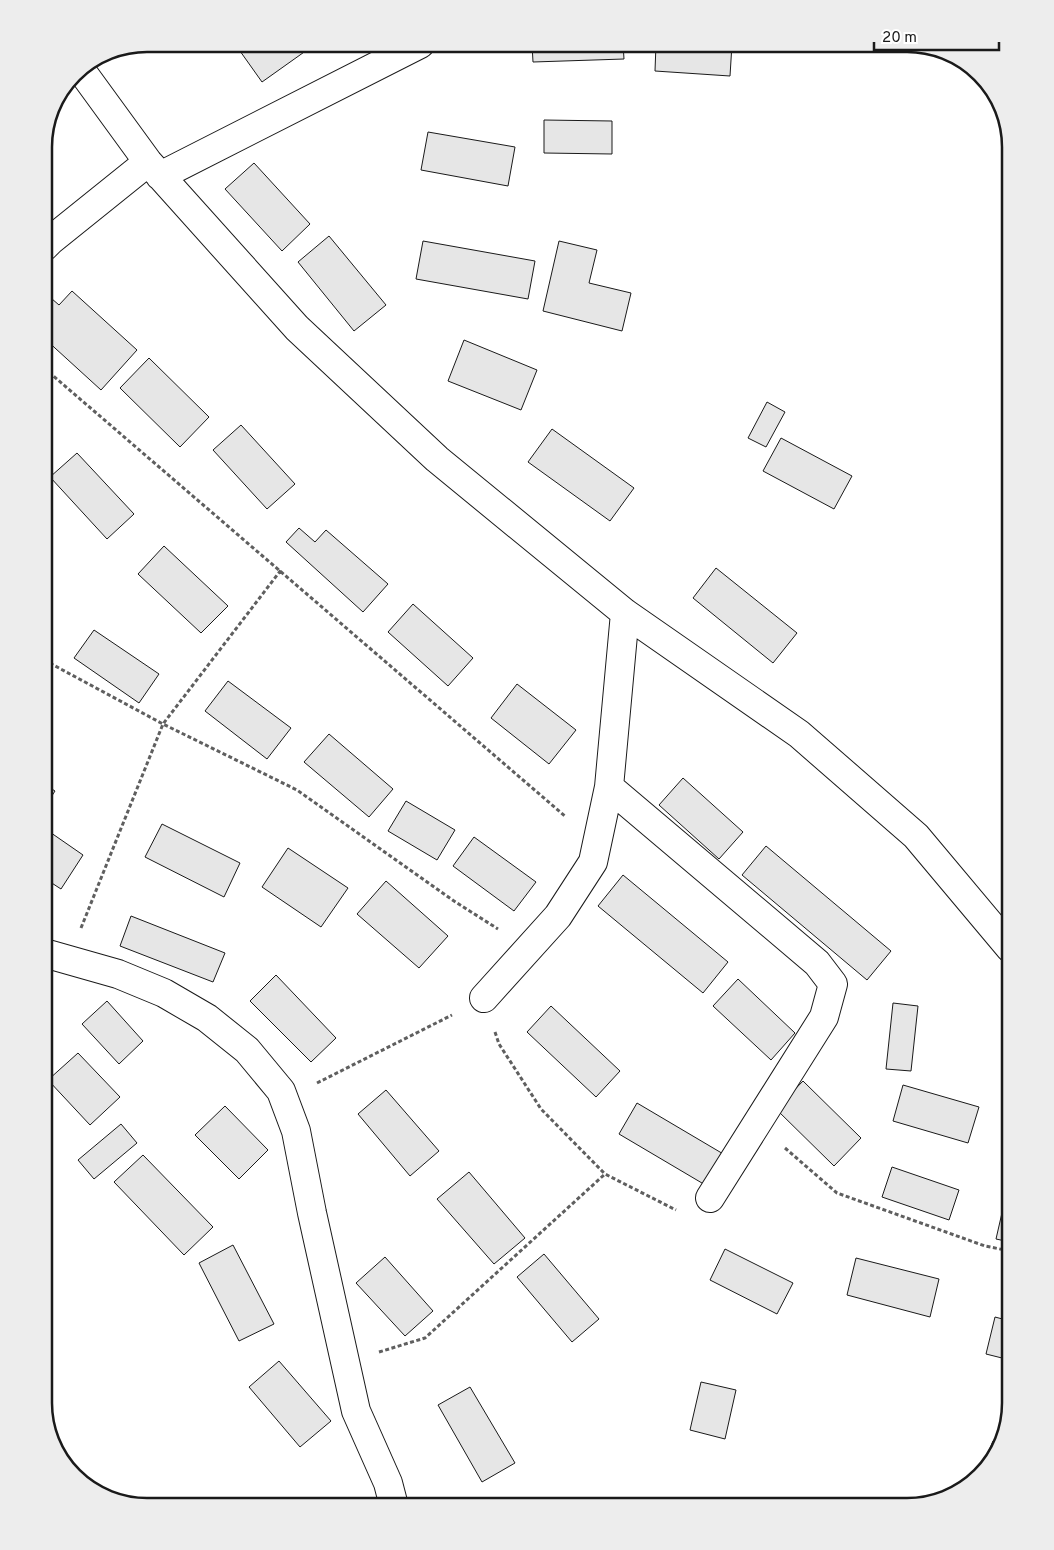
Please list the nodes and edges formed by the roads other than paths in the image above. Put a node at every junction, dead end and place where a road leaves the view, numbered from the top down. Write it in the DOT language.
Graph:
graph roads {
  1 [pos="401,53"];
  2 [pos="85,76"];
  3 [pos="154,169"];
  4 [pos="53,239"];
  5 [pos="625,613"];
  6 [pos="609,786"];
  7 [pos="1002,938"];
  8 [pos="56,957"];
  9 [pos="484,998"];
  10 [pos="710,1198"];
  11 [pos="392,1497"];
  1 -- 3 [label="street"];
  2 -- 3 [label="street"];
  3 -- 4 [label="street"];
  3 -- 5 [label="street"];
  5 -- 6 [label="street"];
  5 -- 7 [label="street"];
  6 -- 9 [label="street"];
  6 -- 10 [label="street"];
  8 -- 11 [label="street"];
}
